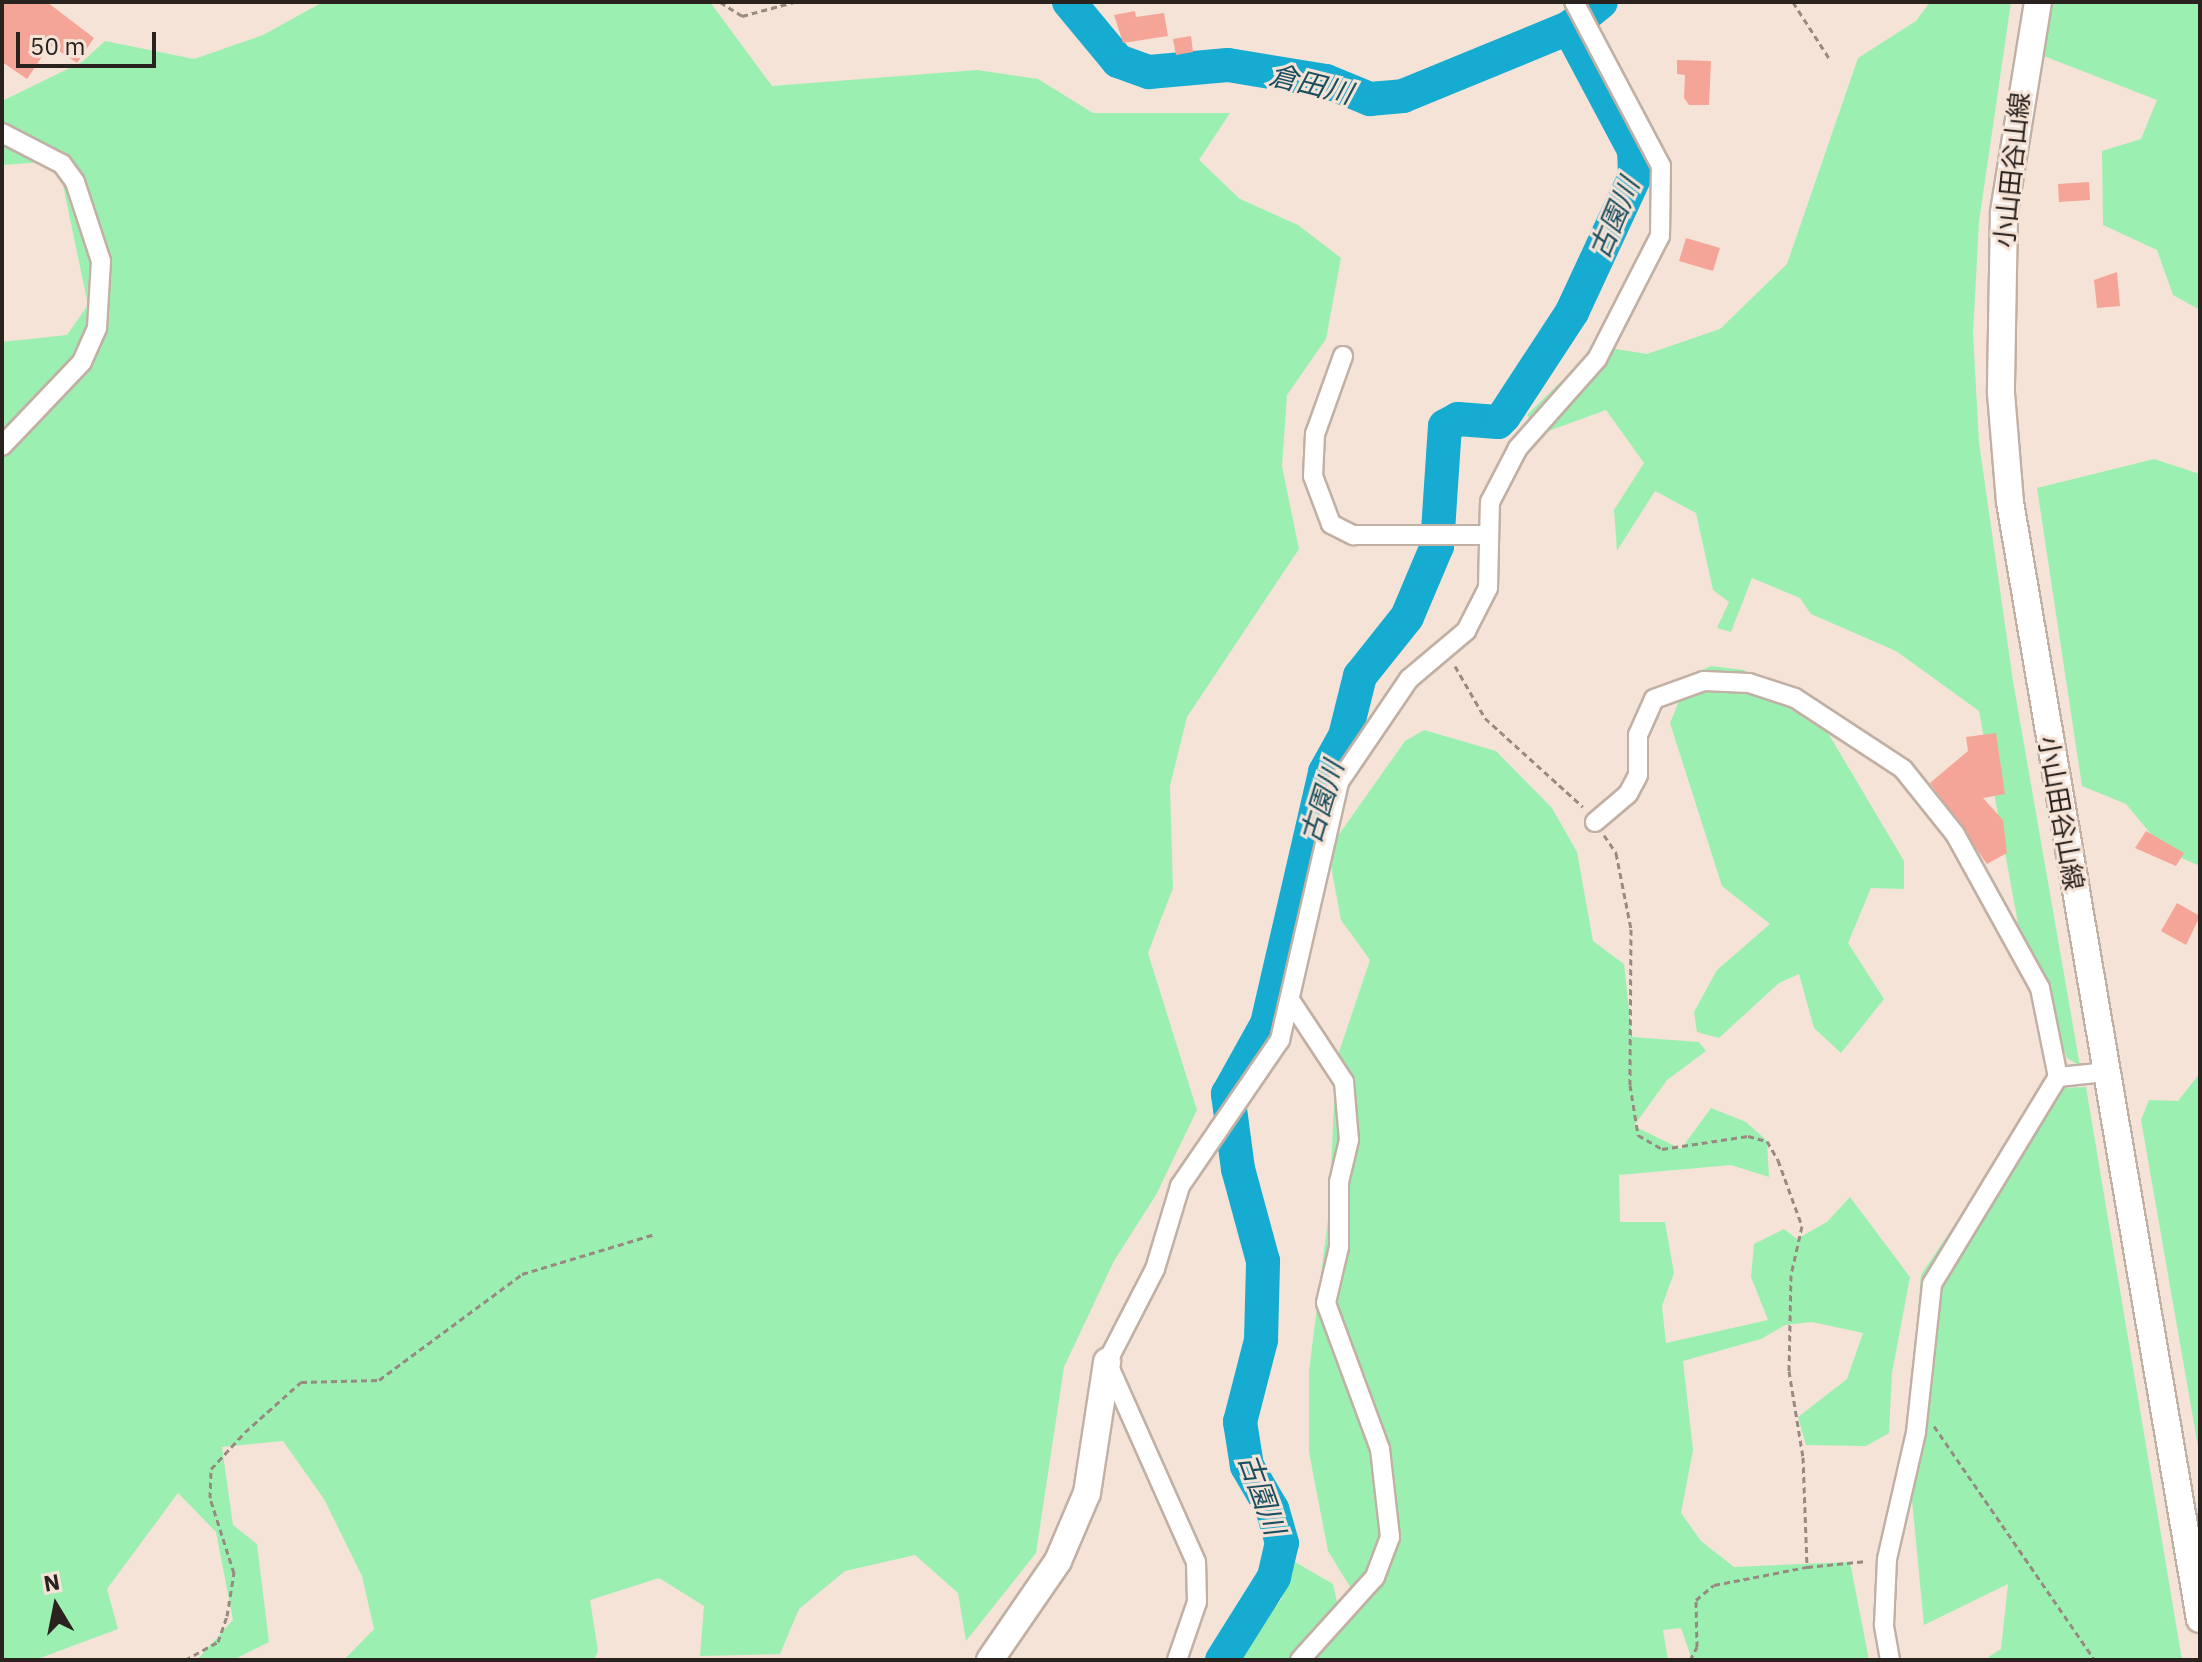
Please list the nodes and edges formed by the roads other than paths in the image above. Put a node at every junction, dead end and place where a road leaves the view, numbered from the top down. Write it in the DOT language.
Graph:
graph roads {
  1 [pos="2038,2"];
  2 [pos="1575,5"];
  3 [pos="2,133"];
  4 [pos="1343,356"];
  5 [pos="2,446"];
  6 [pos="1485,535"];
  7 [pos="1595,822"];
  8 [pos="1292,1003"];
  9 [pos="2106,1072"];
  10 [pos="2058,1077"];
  11 [pos="1107,1362"];
  12 [pos="2200,1619"];
  13 [pos="990,1660"];
  14 [pos="1177,1660"];
  15 [pos="1300,1660"];
  16 [pos="1890,1660"];
  1 -- 9 [label="main road, 小山田谷山線"];
  2 -- 6 [label="street"];
  3 -- 5 [label="street"];
  4 -- 6 [label="street"];
  6 -- 8 [label="street"];
  7 -- 10 [label="street"];
  8 -- 11 [label="street"];
  8 -- 15 [label="street"];
  9 -- 10 [label="street"];
  9 -- 12 [label="main road, 小山田谷山線"];
  10 -- 16 [label="street"];
  11 -- 13 [label="main road"];
  11 -- 14 [label="street"];
}
